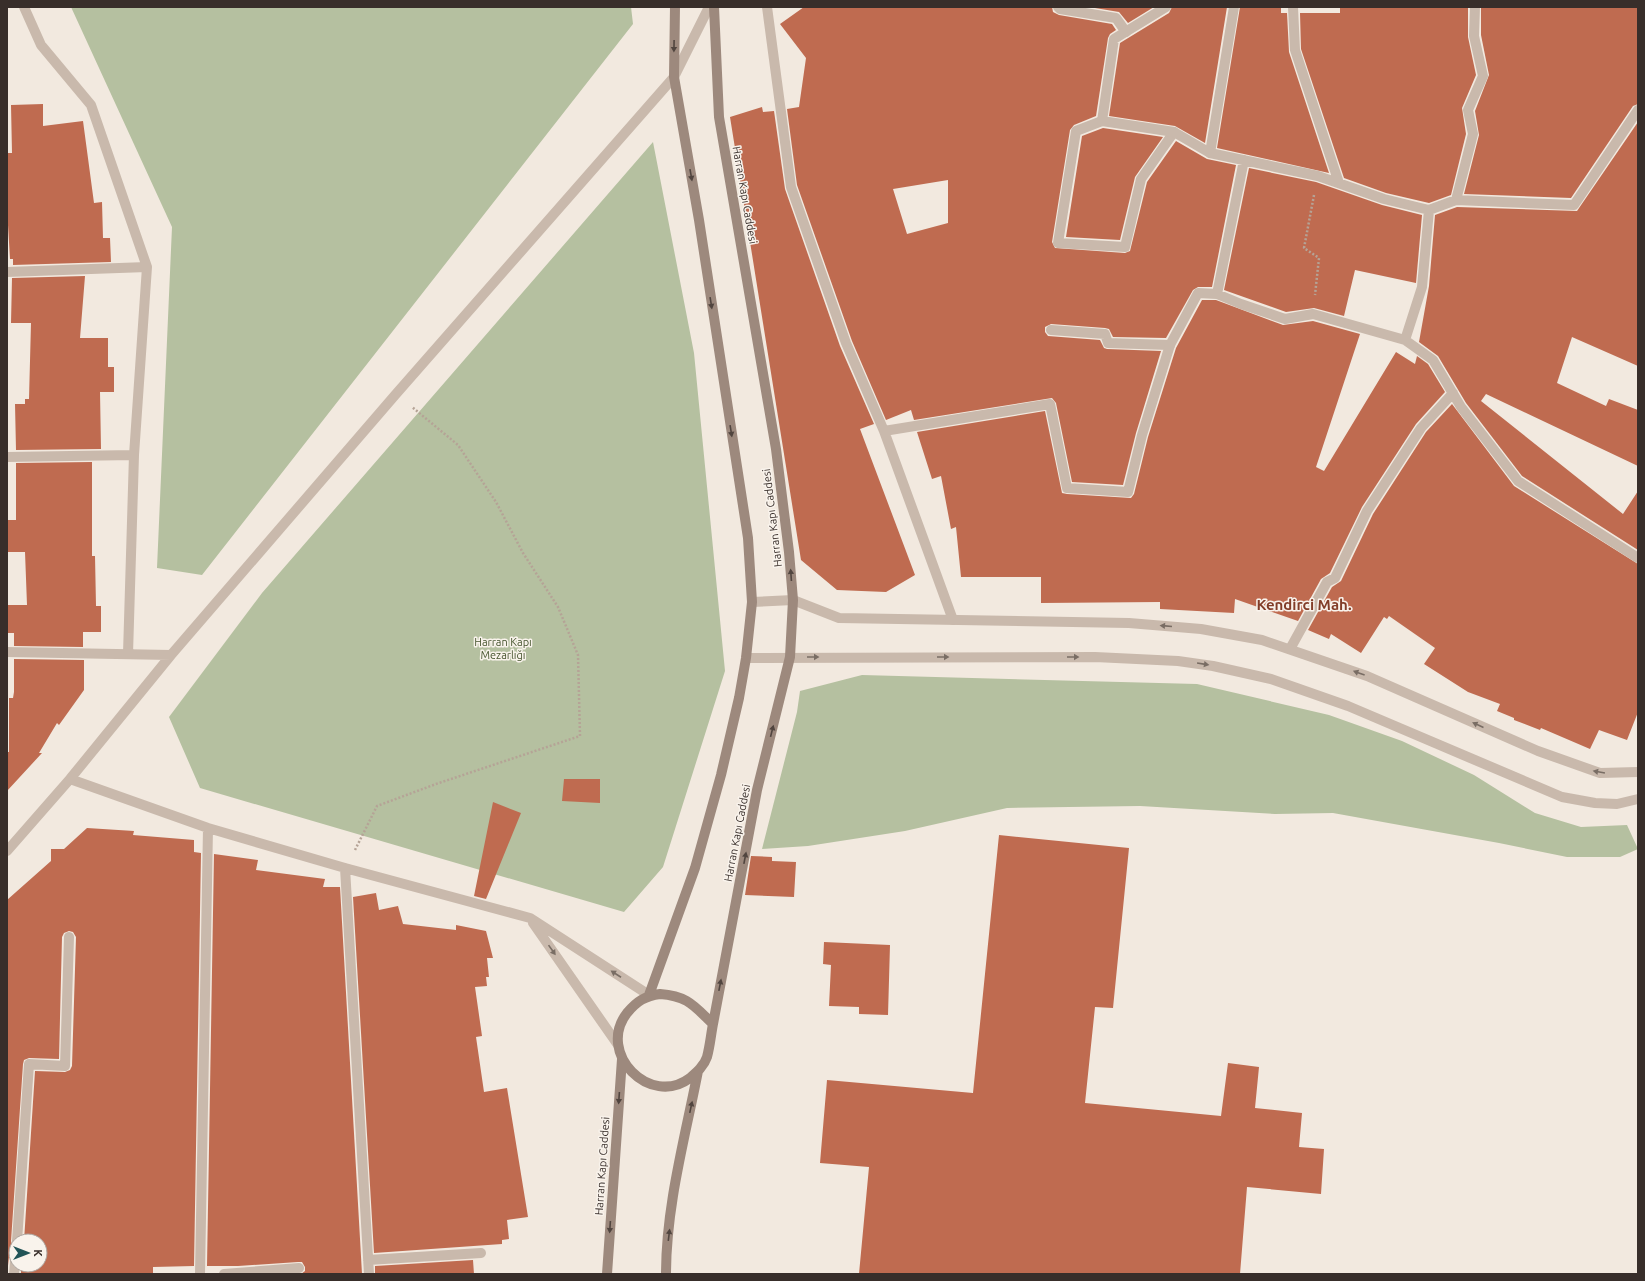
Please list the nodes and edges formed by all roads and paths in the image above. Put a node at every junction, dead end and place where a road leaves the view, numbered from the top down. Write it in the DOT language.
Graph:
graph roads {
  1 [pos="24,7"];
  2 [pos="675,7"];
  3 [pos="709,7"];
  4 [pos="714,7"];
  5 [pos="768,7"];
  6 [pos="1058,7"];
  7 [pos="1166,7"];
  8 [pos="1234,7"];
  9 [pos="1293,7"];
  10 [pos="1475,7"];
  11 [pos="1126,32"];
  12 [pos="674,77"];
  13 [pos="1636,117"];
  14 [pos="1102,121"];
  15 [pos="1174,132"];
  16 [pos="1210,153"];
  17 [pos="1244,160"];
  18 [pos="1318,176"];
  19 [pos="1339,183"];
  20 [pos="1456,200"];
  21 [pos="1429,210"];
  22 [pos="147,267"];
  23 [pos="7,272"];
  24 [pos="1217,294"];
  25 [pos="1313,314"];
  26 [pos="1050,330"];
  27 [pos="1405,340"];
  28 [pos="1170,345"];
  29 [pos="396,394"];
  30 [pos="1453,394"];
  31 [pos="884,431"];
  32 [pos="134,455"];
  33 [pos="7,457"];
  34 [pos="1638,558"];
  35 [pos="793,600"];
  36 [pos="752,602"];
  37 [pos="953,620"];
  38 [pos="1290,649"];
  39 [pos="7,652"];
  40 [pos="128,654"];
  41 [pos="171,655"];
  42 [pos="790,657"];
  43 [pos="746,658"];
  44 [pos="1638,772"];
  45 [pos="70,779"];
  46 [pos="1638,799"];
  47 [pos="208,828"];
  48 [pos="8,850"];
  49 [pos="345,868"];
  50 [pos="530,918"];
  51 [pos="69,937"];
  52 [pos="649,995"];
  53 [pos="713,1024"];
  54 [pos="618,1045"];
  55 [pos="622,1059"];
  56 [pos="698,1071"];
  57 [pos="18,1233"];
  58 [pos="481,1253"];
  59 [pos="368,1260"];
  60 [pos="299,1268"];
  61 [pos="200,1274"];
  62 [pos="224,1274"];
  63 [pos="369,1274"];
  64 [pos="607,1274"];
  65 [pos="666,1274"];
  1 -- 22 [label="street"];
  2 -- 12 [label="main road, one-way"];
  3 -- 12 [label="street"];
  35 -- 4 [label="main road, Harran Kapı Caddesi, one-way"];
  5 -- 31 [label="street"];
  6 -- 11 [label="street"];
  7 -- 11 [label="street"];
  8 -- 16 [label="street"];
  9 -- 19 [label="street"];
  10 -- 20 [label="street"];
  11 -- 14 [label="street"];
  12 -- 29 [label="street"];
  12 -- 36 [label="main road, one-way"];
  13 -- 20 [label="street"];
  14 -- 15 [label="street"];
  14 -- 15 [label="street"];
  15 -- 16 [label="street"];
  16 -- 17 [label="street"];
  17 -- 18 [label="street"];
  17 -- 24 [label="street"];
  18 -- 19 [label="street"];
  18 -- 25 [label="path"];
  19 -- 21 [label="street"];
  20 -- 21 [label="street"];
  21 -- 27 [label="street"];
  22 -- 23 [label="street"];
  22 -- 32 [label="street"];
  24 -- 25 [label="street"];
  24 -- 28 [label="street"];
  25 -- 27 [label="street"];
  26 -- 28 [label="street"];
  27 -- 30 [label="street"];
  28 -- 31 [label="street"];
  29 -- 41 [label="street"];
  29 -- 49 [label="path"];
  30 -- 34 [label="street"];
  30 -- 38 [label="street"];
  31 -- 37 [label="street"];
  32 -- 33 [label="street"];
  32 -- 40 [label="street"];
  35 -- 36 [label="street"];
  35 -- 37 [label="street"];
  35 -- 42 [label="main road, Harran Kapı Caddesi"];
  36 -- 43 [label="main road"];
  38 -- 37 [label="street, one-way"];
  44 -- 38 [label="street, one-way"];
  39 -- 40 [label="street"];
  40 -- 41 [label="street"];
  41 -- 45 [label="street"];
  42 -- 43 [label="street"];
  42 -- 46 [label="street, one-way"];
  53 -- 42 [label="main road, Harran Kapı Caddesi, one-way"];
  43 -- 52 [label="main road"];
  45 -- 47 [label="street"];
  45 -- 48 [label="street"];
  47 -- 49 [label="street"];
  47 -- 61 [label="street"];
  49 -- 50 [label="street"];
  49 -- 59 [label="street"];
  52 -- 50 [label="street, one-way"];
  50 -- 54 [label="street, one-way"];
  51 -- 57 [label="street"];
  52 -- 53 [label="main road"];
  52 -- 54 [label="main road"];
  53 -- 56 [label="main road"];
  54 -- 55 [label="main road"];
  55 -- 56 [label="main road"];
  55 -- 64 [label="main road, Harran Kapı Caddesi, one-way"];
  65 -- 56 [label="main road, one-way"];
  58 -- 59 [label="street"];
  59 -- 63 [label="street"];
  60 -- 62 [label="street"];
}
